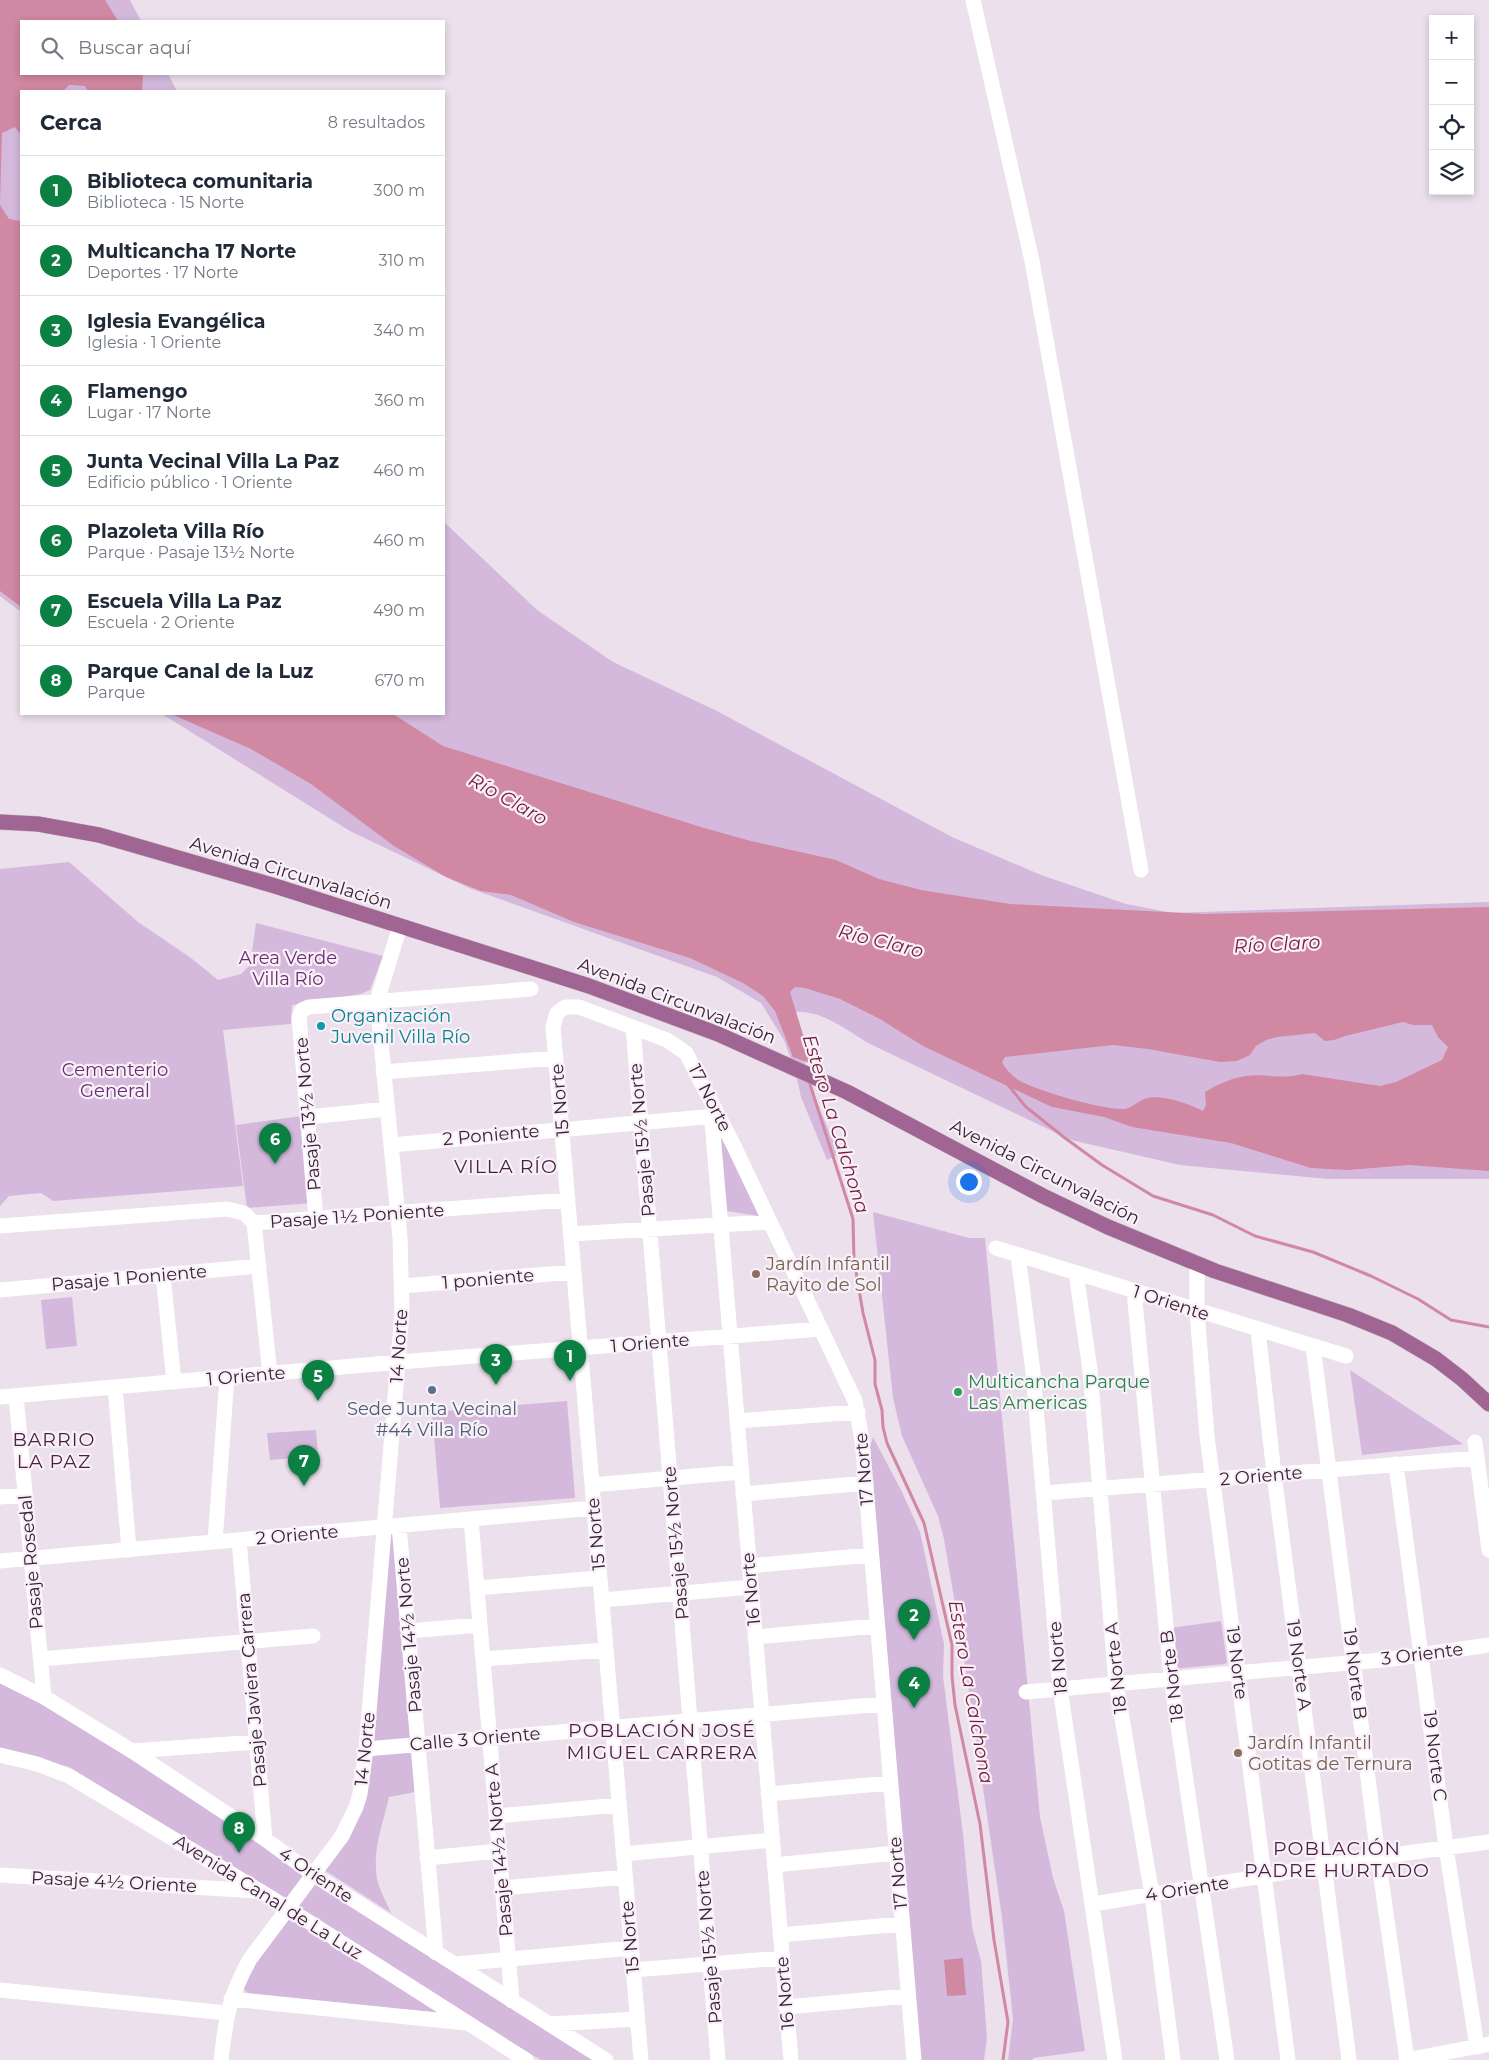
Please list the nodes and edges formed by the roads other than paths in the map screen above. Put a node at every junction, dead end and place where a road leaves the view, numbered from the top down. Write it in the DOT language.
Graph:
graph roads {
  1 [pos="973,0"];
  2 [pos="0,822"];
  3 [pos="1141,870"];
  4 [pos="400,926"];
  5 [pos="531,989"];
  6 [pos="377,1001"];
  7 [pos="561,1010"];
  8 [pos="633,1027"];
  9 [pos="556,1058"];
  10 [pos="383,1072"];
  11 [pos="387,1109"];
  12 [pos="308,1116"];
  13 [pos="710,1119"];
  14 [pos="641,1122"];
  15 [pos="562,1129"];
  16 [pos="390,1145"];
  17 [pos="568,1200"];
  18 [pos="398,1213"];
  19 [pos="316,1219"];
  20 [pos="769,1222"];
  21 [pos="254,1223"];
  22 [pos="721,1224"];
  23 [pos="0,1226"];
  24 [pos="650,1229"];
  25 [pos="571,1234"];
  26 [pos="996,1248"];
  27 [pos="1018,1255"];
  28 [pos="1197,1264"];
  29 [pos="259,1266"];
  30 [pos="574,1272"];
  31 [pos="1076,1273"];
  32 [pos="163,1274"];
  33 [pos="402,1286"];
  34 [pos="0,1290"];
  35 [pos="1134,1291"];
  36 [pos="1197,1312"];
  37 [pos="822,1329"];
  38 [pos="1258,1330"];
  39 [pos="730,1336"];
  40 [pos="659,1342"];
  41 [pos="1313,1346"];
  42 [pos="581,1349"];
  43 [pos="1346,1356"];
  44 [pos="399,1362"];
  45 [pos="270,1374"];
  46 [pos="227,1377"];
  47 [pos="174,1382"];
  48 [pos="115,1387"];
  49 [pos="16,1396"];
  50 [pos="0,1397"];
  51 [pos="1489,1404"];
  52 [pos="858,1412"];
  53 [pos="737,1421"];
  54 [pos="1475,1442"];
  55 [pos="1477,1458"];
  56 [pos="1396,1464"];
  57 [pos="1329,1470"];
  58 [pos="741,1472"];
  59 [pos="1274,1474"];
  60 [pos="670,1478"];
  61 [pos="1213,1480"];
  62 [pos="866,1483"];
  63 [pos="1152,1484"];
  64 [pos="592,1485"];
  65 [pos="1100,1489"];
  66 [pos="1044,1493"];
  67 [pos="25,1494"];
  68 [pos="743,1494"];
  69 [pos="0,1497"];
  70 [pos="594,1508"];
  71 [pos="471,1519"];
  72 [pos="400,1526"];
  73 [pos="384,1528"];
  74 [pos="239,1540"];
  75 [pos="215,1542"];
  76 [pos="129,1550"];
  77 [pos="1489,1550"];
  78 [pos="871,1555"];
  79 [pos="31,1558"];
  80 [pos="0,1561"];
  81 [pos="749,1566"];
  82 [pos="600,1578"];
  83 [pos="751,1587"];
  84 [pos="477,1588"];
  85 [pos="680,1593"];
  86 [pos="602,1600"];
  87 [pos="480,1625"];
  88 [pos="877,1626"];
  89 [pos="408,1631"];
  90 [pos="313,1636"];
  91 [pos="755,1637"];
  92 [pos="247,1641"];
  93 [pos="1489,1645"];
  94 [pos="606,1650"];
  95 [pos="1422,1655"];
  96 [pos="40,1658"];
  97 [pos="483,1659"];
  98 [pos="1353,1662"];
  99 [pos="1299,1667"];
  100 [pos="1238,1673"];
  101 [pos="0,1675"];
  102 [pos="1171,1678"];
  103 [pos="1116,1683"];
  104 [pos="1060,1688"];
  105 [pos="1026,1692"];
  106 [pos="44,1697"];
  107 [pos="883,1704"];
  108 [pos="761,1714"];
  109 [pos="690,1721"];
  110 [pos="613,1727"];
  111 [pos="489,1738"];
  112 [pos="256,1742"];
  113 [pos="418,1744"];
  114 [pos="366,1749"];
  115 [pos="132,1751"];
  116 [pos="0,1755"];
  117 [pos="890,1783"];
  118 [pos="768,1794"];
  119 [pos="619,1805"];
  120 [pos="496,1816"];
  121 [pos="265,1839"];
  122 [pos="772,1840"];
  123 [pos="1489,1842"];
  124 [pos="701,1847"];
  125 [pos="1446,1847"];
  126 [pos="499,1851"];
  127 [pos="623,1854"];
  128 [pos="896,1854"];
  129 [pos="427,1858"];
  130 [pos="1378,1858"];
  131 [pos="774,1865"];
  132 [pos="1326,1866"];
  133 [pos="0,1875"];
  134 [pos="314,1875"];
  135 [pos="1264,1876"];
  136 [pos="625,1877"];
  137 [pos="1202,1886"];
  138 [pos="502,1888"];
  139 [pos="258,1891"];
  140 [pos="1152,1895"];
  141 [pos="1093,1904"];
  142 [pos="287,1909"];
  143 [pos="902,1924"];
  144 [pos="780,1936"];
  145 [pos="631,1948"];
  146 [pos="436,1953"];
  147 [pos="782,1958"];
  148 [pos="508,1960"];
  149 [pos="456,1964"];
  150 [pos="710,1964"];
  151 [pos="633,1970"];
  152 [pos="0,1990"];
  153 [pos="908,1996"];
  154 [pos="512,2001"];
  155 [pos="229,2006"];
  156 [pos="786,2007"];
  157 [pos="637,2019"];
  158 [pos="468,2023"];
  159 [pos="550,2024"];
  160 [pos="1483,2045"];
  161 [pos="221,2060"];
  162 [pos="526,2060"];
  163 [pos="606,2060"];
  164 [pos="641,2060"];
  165 [pos="718,2060"];
  166 [pos="791,2060"];
  167 [pos="914,2060"];
  168 [pos="1115,2060"];
  169 [pos="1173,2060"];
  170 [pos="1227,2060"];
  171 [pos="1288,2060"];
  172 [pos="1349,2060"];
  173 [pos="1406,2060"];
  1 -- 3 [label="street"];
  2 -- 4 [label="main road, Avenida Circunvalación"];
  4 -- 6 [label="street, 14 Norte"];
  4 -- 28 [label="main road, Avenida Circunvalación"];
  5 -- 6 [label="street"];
  6 -- 10 [label="street, 14 Norte"];
  6 -- 12 [label="street, Pasaje 13½ Norte"];
  7 -- 8 [label="street, 17 Norte"];
  7 -- 9 [label="street, 15 Norte"];
  8 -- 14 [label="street, Pasaje 15½ Norte"];
  8 -- 20 [label="street, 17 Norte"];
  9 -- 10 [label="street"];
  9 -- 15 [label="street, 15 Norte"];
  10 -- 11 [label="street, 14 Norte"];
  11 -- 12 [label="street"];
  11 -- 16 [label="street, 14 Norte"];
  12 -- 19 [label="street, Pasaje 13½ Norte"];
  13 -- 14 [label="street, 2 Poniente"];
  13 -- 22 [label="street, 16 Norte"];
  14 -- 15 [label="street, 2 Poniente"];
  14 -- 24 [label="street, Pasaje 15½ Norte"];
  15 -- 16 [label="street, 2 Poniente"];
  15 -- 17 [label="street, 15 Norte"];
  16 -- 18 [label="street, 14 Norte"];
  17 -- 18 [label="street, Pasaje 1½ Poniente"];
  17 -- 25 [label="street, 15 Norte"];
  18 -- 19 [label="street, Pasaje 1½ Poniente"];
  18 -- 33 [label="street, 14 Norte"];
  19 -- 21 [label="street, Pasaje 1½ Poniente"];
  20 -- 22 [label="street"];
  20 -- 37 [label="street, 17 Norte"];
  21 -- 23 [label="street, Pasaje 1½ Poniente"];
  21 -- 29 [label="street"];
  22 -- 24 [label="street"];
  22 -- 39 [label="street, 16 Norte"];
  24 -- 25 [label="street"];
  24 -- 40 [label="street, Pasaje 15½ Norte"];
  25 -- 30 [label="street, 15 Norte"];
  26 -- 27 [label="street, 1 Oriente"];
  27 -- 31 [label="street, 1 Oriente"];
  27 -- 66 [label="street, 18 Norte"];
  28 -- 36 [label="street, 19 Norte"];
  28 -- 51 [label="main road, Avenida Circunvalación"];
  29 -- 32 [label="street, Pasaje 1 Poniente"];
  29 -- 45 [label="street"];
  30 -- 33 [label="street, 1 poniente"];
  30 -- 42 [label="street, 15 Norte"];
  31 -- 35 [label="street, 1 Oriente"];
  31 -- 65 [label="street, 18 Norte A"];
  32 -- 34 [label="street, Pasaje 1 Poniente"];
  32 -- 47 [label="street"];
  33 -- 44 [label="street, 14 Norte"];
  35 -- 36 [label="street, 1 Oriente"];
  35 -- 63 [label="street, 18 Norte B"];
  36 -- 38 [label="street, 1 Oriente"];
  36 -- 61 [label="street, 19 Norte"];
  37 -- 39 [label="street, 1 Oriente"];
  37 -- 52 [label="street, 17 Norte"];
  38 -- 41 [label="street, 1 Oriente"];
  38 -- 59 [label="street, 19 Norte A"];
  39 -- 40 [label="street, 1 Oriente"];
  39 -- 53 [label="street, 16 Norte"];
  40 -- 42 [label="street, 1 Oriente"];
  40 -- 60 [label="street, Pasaje 15½ Norte"];
  41 -- 43 [label="street, 1 Oriente"];
  41 -- 57 [label="street, 19 Norte B"];
  42 -- 44 [label="street, 1 Oriente"];
  42 -- 64 [label="street, 15 Norte"];
  44 -- 45 [label="street, 1 Oriente"];
  44 -- 73 [label="street, 14 Norte"];
  45 -- 46 [label="street, 1 Oriente"];
  46 -- 47 [label="street, 1 Oriente"];
  46 -- 75 [label="street"];
  47 -- 48 [label="street, 1 Oriente"];
  48 -- 49 [label="street, 1 Oriente"];
  48 -- 76 [label="street"];
  49 -- 50 [label="street, 1 Oriente"];
  49 -- 67 [label="street, Pasaje Rosedal"];
  52 -- 53 [label="street"];
  52 -- 62 [label="street, 17 Norte"];
  53 -- 58 [label="street, 16 Norte"];
  54 -- 55 [label="street"];
  55 -- 56 [label="street, 2 Oriente"];
  55 -- 77 [label="street"];
  56 -- 57 [label="street, 2 Oriente"];
  56 -- 95 [label="street, 19 Norte C"];
  57 -- 59 [label="street, 2 Oriente"];
  57 -- 98 [label="street, 19 Norte B"];
  58 -- 60 [label="street"];
  58 -- 68 [label="street, 16 Norte"];
  59 -- 61 [label="street, 2 Oriente"];
  59 -- 99 [label="street, 19 Norte A"];
  60 -- 64 [label="street"];
  60 -- 85 [label="street, Pasaje 15½ Norte"];
  61 -- 63 [label="street, 2 Oriente"];
  61 -- 100 [label="street, 19 Norte"];
  62 -- 68 [label="street"];
  62 -- 78 [label="street, 17 Norte"];
  63 -- 65 [label="street, 2 Oriente"];
  63 -- 102 [label="street, 18 Norte B"];
  64 -- 70 [label="street, 15 Norte"];
  65 -- 66 [label="street, 2 Oriente"];
  65 -- 103 [label="street, 18 Norte A"];
  66 -- 104 [label="street, 18 Norte"];
  67 -- 69 [label="street"];
  67 -- 79 [label="street, Pasaje Rosedal"];
  68 -- 81 [label="street, 16 Norte"];
  70 -- 71 [label="street, 2 Oriente"];
  70 -- 82 [label="street, 15 Norte"];
  71 -- 72 [label="street, 2 Oriente"];
  71 -- 84 [label="street, Pasaje 14½ Norte A"];
  72 -- 73 [label="street, 2 Oriente"];
  72 -- 89 [label="street, Pasaje 14½ Norte"];
  73 -- 74 [label="street, 2 Oriente"];
  73 -- 114 [label="street, 14 Norte"];
  74 -- 75 [label="street, 2 Oriente"];
  74 -- 92 [label="street, Pasaje Javiera Carrera"];
  75 -- 76 [label="street, 2 Oriente"];
  76 -- 79 [label="street, 2 Oriente"];
  78 -- 81 [label="street"];
  78 -- 88 [label="street, 17 Norte"];
  79 -- 80 [label="street, 2 Oriente"];
  79 -- 96 [label="street, Pasaje Rosedal"];
  81 -- 83 [label="street, 16 Norte"];
  82 -- 84 [label="street"];
  82 -- 86 [label="street, 15 Norte"];
  83 -- 85 [label="street"];
  83 -- 91 [label="street, 16 Norte"];
  84 -- 87 [label="street, Pasaje 14½ Norte A"];
  85 -- 86 [label="street"];
  85 -- 109 [label="street, Pasaje 15½ Norte"];
  86 -- 94 [label="street, 15 Norte"];
  87 -- 89 [label="street"];
  87 -- 97 [label="street, Pasaje 14½ Norte A"];
  88 -- 91 [label="street"];
  88 -- 107 [label="street, 17 Norte"];
  89 -- 113 [label="street, Pasaje 14½ Norte"];
  90 -- 92 [label="street"];
  91 -- 108 [label="street, 16 Norte"];
  92 -- 96 [label="street"];
  92 -- 112 [label="street, Pasaje Javiera Carrera"];
  93 -- 95 [label="street, 3 Oriente"];
  94 -- 97 [label="street"];
  94 -- 110 [label="street, 15 Norte"];
  95 -- 98 [label="street, 3 Oriente"];
  95 -- 125 [label="street, 19 Norte C"];
  96 -- 106 [label="street, Pasaje Rosedal"];
  97 -- 111 [label="street, Pasaje 14½ Norte A"];
  98 -- 99 [label="street, 3 Oriente"];
  98 -- 130 [label="street, 19 Norte B"];
  99 -- 100 [label="street, 3 Oriente"];
  99 -- 132 [label="street, 19 Norte A"];
  100 -- 102 [label="street, 3 Oriente"];
  100 -- 135 [label="street, 19 Norte"];
  101 -- 106 [label="street, 4 Oriente"];
  102 -- 103 [label="street, 3 Oriente"];
  102 -- 137 [label="street, 18 Norte B"];
  103 -- 104 [label="street, 3 Oriente"];
  103 -- 140 [label="street, 18 Norte A"];
  104 -- 105 [label="street, 3 Oriente"];
  104 -- 141 [label="street, 18 Norte"];
  106 -- 115 [label="street, 4 Oriente"];
  107 -- 108 [label="street, Calle 3 Oriente"];
  107 -- 117 [label="street, 17 Norte"];
  108 -- 109 [label="street, Calle 3 Oriente"];
  108 -- 118 [label="street, 16 Norte"];
  109 -- 110 [label="street, Calle 3 Oriente"];
  109 -- 124 [label="street, Pasaje 15½ Norte"];
  110 -- 111 [label="street, Calle 3 Oriente"];
  110 -- 119 [label="street, 15 Norte"];
  111 -- 113 [label="street, Calle 3 Oriente"];
  111 -- 120 [label="street, Pasaje 14½ Norte A"];
  112 -- 115 [label="street"];
  112 -- 121 [label="street, Pasaje Javiera Carrera"];
  113 -- 114 [label="street, Calle 3 Oriente"];
  113 -- 129 [label="street, Pasaje 14½ Norte"];
  114 -- 134 [label="street, 14 Norte"];
  115 -- 121 [label="street, 4 Oriente"];
  116 -- 139 [label="street, Avenida Canal de La Luz"];
  117 -- 118 [label="street"];
  117 -- 128 [label="street, 17 Norte"];
  118 -- 122 [label="street, 16 Norte"];
  119 -- 120 [label="street"];
  119 -- 127 [label="street, 15 Norte"];
  120 -- 126 [label="street, Pasaje 14½ Norte A"];
  121 -- 134 [label="street, 4 Oriente"];
  122 -- 124 [label="street"];
  122 -- 131 [label="street, 16 Norte"];
  123 -- 125 [label="street, 4 Oriente"];
  124 -- 127 [label="street"];
  124 -- 150 [label="street, Pasaje 15½ Norte"];
  125 -- 130 [label="street, 4 Oriente"];
  125 -- 160 [label="street, 19 Norte C"];
  126 -- 129 [label="street"];
  126 -- 138 [label="street, Pasaje 14½ Norte A"];
  127 -- 136 [label="street, 15 Norte"];
  128 -- 131 [label="street"];
  128 -- 143 [label="street, 17 Norte"];
  129 -- 146 [label="street, Pasaje 14½ Norte"];
  130 -- 132 [label="street, 4 Oriente"];
  130 -- 173 [label="street, 19 Norte B"];
  131 -- 144 [label="street, 16 Norte"];
  132 -- 135 [label="street, 4 Oriente"];
  132 -- 172 [label="street, 19 Norte A"];
  133 -- 139 [label="street, Pasaje 4½ Oriente"];
  134 -- 142 [label="street, 14 Norte"];
  134 -- 146 [label="street, 4 Oriente"];
  135 -- 137 [label="street, 4 Oriente"];
  135 -- 171 [label="street, 19 Norte"];
  136 -- 138 [label="street"];
  136 -- 145 [label="street, 15 Norte"];
  137 -- 140 [label="street, 4 Oriente"];
  137 -- 170 [label="street, 18 Norte B"];
  138 -- 148 [label="street, Pasaje 14½ Norte A"];
  139 -- 142 [label="street, Avenida Canal de La Luz"];
  140 -- 141 [label="street, 4 Oriente"];
  140 -- 169 [label="street, 18 Norte A"];
  141 -- 168 [label="street, 18 Norte"];
  142 -- 155 [label="street, 14 Norte"];
  142 -- 158 [label="street, Avenida Canal de La Luz"];
  143 -- 144 [label="street"];
  143 -- 153 [label="street, 17 Norte"];
  144 -- 147 [label="street, 16 Norte"];
  145 -- 148 [label="street"];
  145 -- 151 [label="street, 15 Norte"];
  146 -- 149 [label="street, 4 Oriente"];
  147 -- 150 [label="street"];
  147 -- 156 [label="street, 16 Norte"];
  148 -- 149 [label="street"];
  148 -- 154 [label="street, Pasaje 14½ Norte A"];
  149 -- 154 [label="street, 4 Oriente"];
  150 -- 151 [label="street"];
  150 -- 165 [label="street, Pasaje 15½ Norte"];
  151 -- 157 [label="street, 15 Norte"];
  152 -- 155 [label="street"];
  153 -- 156 [label="street"];
  153 -- 167 [label="street, 17 Norte"];
  154 -- 159 [label="street, 4 Oriente"];
  155 -- 158 [label="street"];
  155 -- 161 [label="street, 14 Norte"];
  156 -- 166 [label="street, 16 Norte"];
  157 -- 159 [label="street"];
  157 -- 164 [label="street, 15 Norte"];
  158 -- 162 [label="street, Avenida Canal de La Luz"];
  159 -- 163 [label="street, 4 Oriente"];
  160 -- 173 [label="street"];
}
